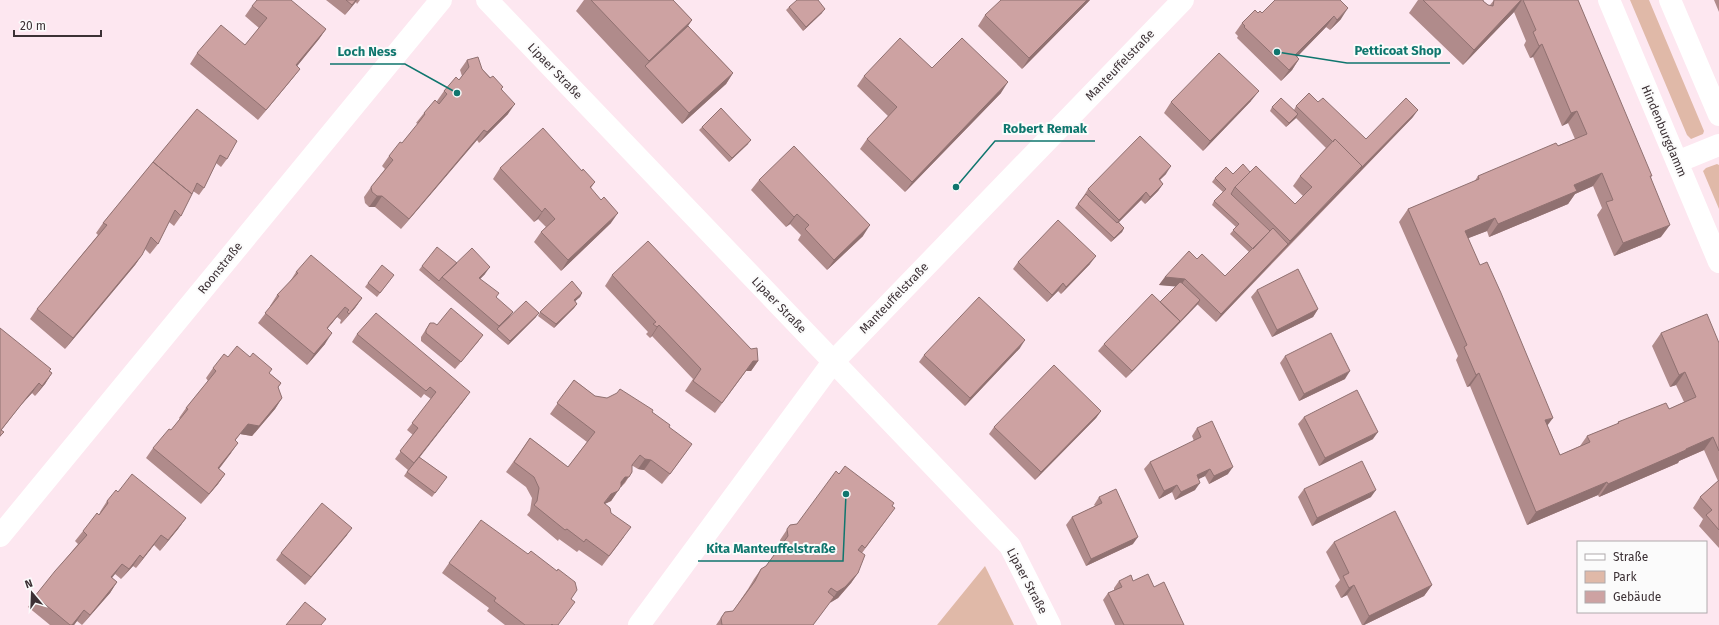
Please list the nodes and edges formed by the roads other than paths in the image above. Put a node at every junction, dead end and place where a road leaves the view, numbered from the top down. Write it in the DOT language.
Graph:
graph roads {
  1 [pos="441,0"];
  2 [pos="487,0"];
  3 [pos="1183,0"];
  4 [pos="1609,0"];
  5 [pos="1670,0"];
  6 [pos="1719,114"];
  7 [pos="1719,145"];
  8 [pos="1677,162"];
  9 [pos="1719,262"];
  10 [pos="833,362"];
  11 [pos="0,536"];
  12 [pos="639,625"];
  13 [pos="1050,625"];
  1 -- 11 [label="street, Roonstraße"];
  2 -- 10 [label="street, Lipaer Straße"];
  3 -- 10 [label="street, Manteuffelstraße"];
  4 -- 8 [label="street, Hindenburgdamm"];
  5 -- 6 [label="street"];
  7 -- 8 [label="street"];
  8 -- 9 [label="street, Hindenburgdamm"];
  10 -- 12 [label="street, Manteuffelstraße"];
  10 -- 13 [label="street, Lipaer Straße"];
}
